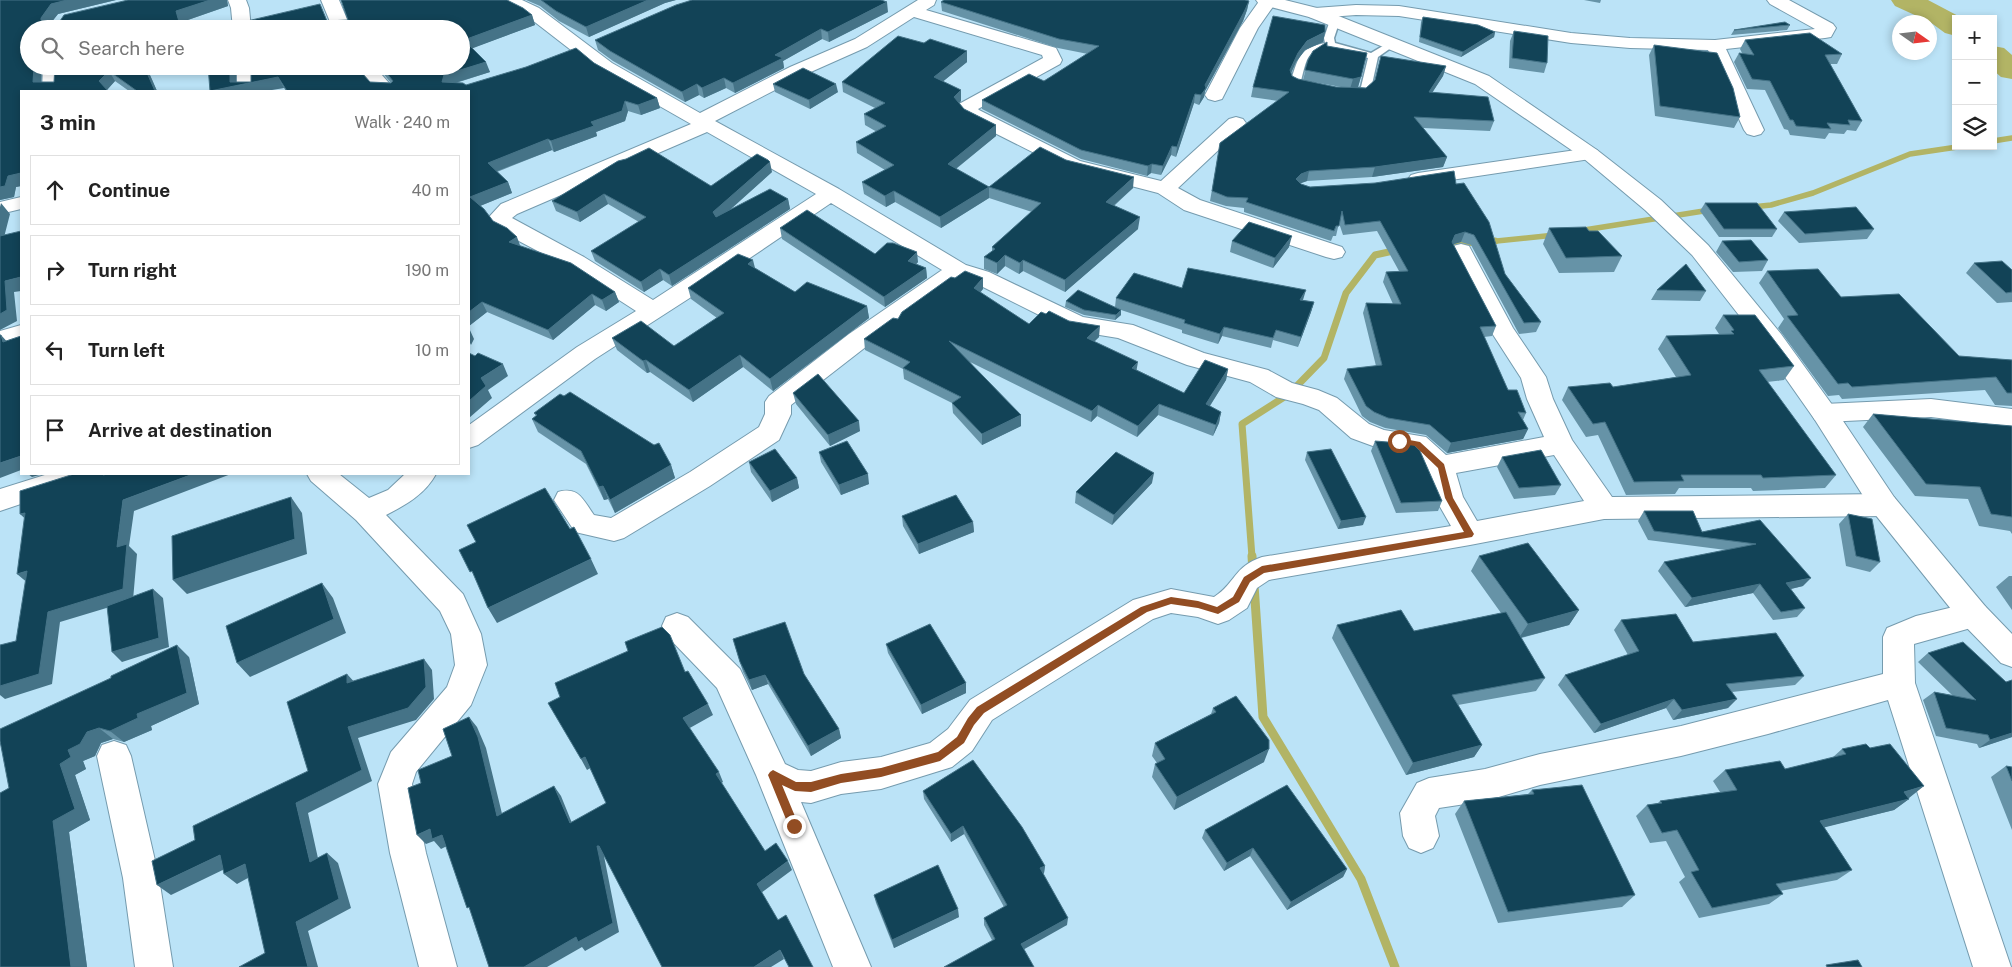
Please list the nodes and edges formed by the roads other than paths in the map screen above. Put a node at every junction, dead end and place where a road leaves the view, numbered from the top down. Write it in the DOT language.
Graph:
graph roads {
  1 [pos="236,0"];
  2 [pos="330,0"];
  3 [pos="509,0"];
  4 [pos="932,0"];
  5 [pos="1266,0"];
  6 [pos="1776,0"];
  7 [pos="1428,6"];
  8 [pos="912,11"];
  9 [pos="1315,13"];
  10 [pos="241,20"];
  11 [pos="338,20"];
  12 [pos="1335,20"];
  13 [pos="1393,43"];
  14 [pos="1330,45"];
  15 [pos="1715,45"];
  16 [pos="1373,56"];
  17 [pos="51,75"];
  18 [pos="246,75"];
  19 [pos="372,75"];
  20 [pos="1317,88"];
  21 [pos="50,90"];
  22 [pos="246,90"];
  23 [pos="385,90"];
  24 [pos="1342,92"];
  25 [pos="1215,95"];
  26 [pos="703,123"];
  27 [pos="1236,123"];
  28 [pos="1754,130"];
  29 [pos="1590,154"];
  30 [pos="1400,181"];
  31 [pos="1165,189"];
  32 [pos="830,194"];
  33 [pos="20,203"];
  34 [pos="0,208"];
  35 [pos="1462,251"];
  36 [pos="1334,252"];
  37 [pos="958,270"];
  38 [pos="653,311"];
  39 [pos="20,333"];
  40 [pos="0,339"];
  41 [pos="1824,413"];
  42 [pos="2012,418"];
  43 [pos="470,437"];
  44 [pos="1561,444"];
  45 [pos="1441,466"];
  46 [pos="77,475"];
  47 [pos="321,475"];
  48 [pos="421,475"];
  49 [pos="568,500"];
  50 [pos="1884,505"];
  51 [pos="1,506"];
  52 [pos="1604,508"];
  53 [pos="366,512"];
  54 [pos="1470,534"];
  55 [pos="1974,615"];
  56 [pos="677,626"];
  57 [pos="2012,654"];
  58 [pos="1899,683"];
  59 [pos="114,756"];
  60 [pos="773,775"];
  61 [pos="1420,836"];
  62 [pos="154,967"];
  63 [pos="438,967"];
  64 [pos="852,967"];
  65 [pos="1992,967"];
  1 -- 10 [label="street"];
  2 -- 11 [label="street"];
  3 -- 26 [label="street"];
  4 -- 8 [label="street"];
  5 -- 9 [label="street"];
  5 -- 25 [label="street"];
  6 -- 15 [label="street"];
  7 -- 9 [label="street"];
  7 -- 15 [label="street"];
  8 -- 26 [label="street"];
  8 -- 31 [label="street"];
  9 -- 12 [label="street"];
  12 -- 13 [label="street"];
  12 -- 14 [label="lane"];
  13 -- 16 [label="lane"];
  13 -- 29 [label="street"];
  14 -- 16 [label="lane"];
  14 -- 20 [label="lane"];
  15 -- 28 [label="street"];
  16 -- 24 [label="lane"];
  17 -- 21 [label="street"];
  18 -- 22 [label="street"];
  19 -- 23 [label="street"];
  26 -- 32 [label="street"];
  26 -- 38 [label="street"];
  27 -- 31 [label="street"];
  29 -- 30 [label="street"];
  29 -- 41 [label="street"];
  31 -- 36 [label="street"];
  32 -- 37 [label="street"];
  32 -- 38 [label="street"];
  33 -- 34 [label="street"];
  35 -- 44 [label="street"];
  37 -- 45 [label="street"];
  37 -- 49 [label="street"];
  38 -- 43 [label="street"];
  39 -- 40 [label="street"];
  41 -- 42 [label="street"];
  41 -- 50 [label="street"];
  44 -- 45 [label="street"];
  44 -- 52 [label="street"];
  45 -- 54 [label="street"];
  46 -- 51 [label="street"];
  47 -- 53 [label="street"];
  48 -- 53 [label="street"];
  50 -- 52 [label="street"];
  50 -- 55 [label="street"];
  52 -- 54 [label="street"];
  53 -- 63 [label="street"];
  54 -- 60 [label="street"];
  55 -- 57 [label="street"];
  55 -- 58 [label="street"];
  56 -- 60 [label="street"];
  58 -- 61 [label="street"];
  58 -- 65 [label="street"];
  59 -- 62 [label="street"];
  60 -- 64 [label="street"];
}
